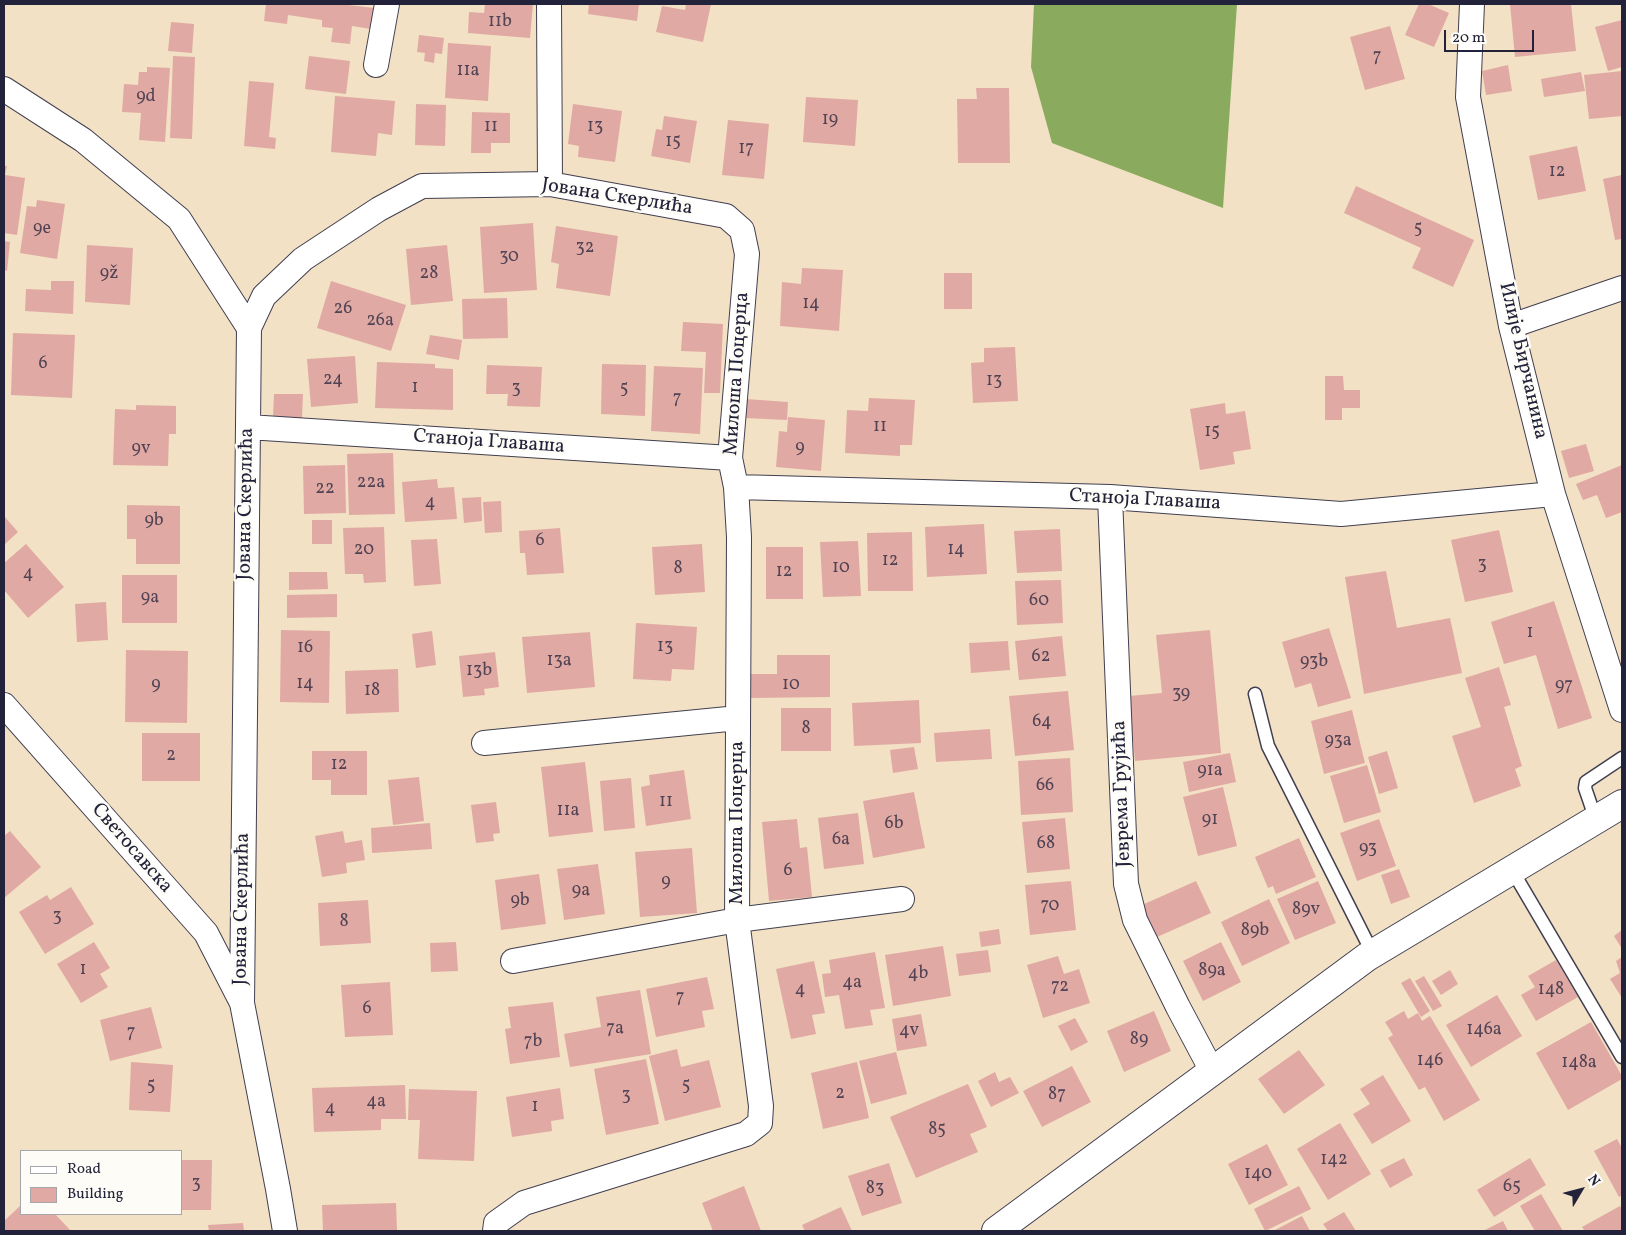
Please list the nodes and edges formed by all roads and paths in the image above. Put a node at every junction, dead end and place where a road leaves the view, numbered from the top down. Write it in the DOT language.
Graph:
graph roads {
  1 [pos="386,4"];
  2 [pos="549,4"];
  3 [pos="1472,4"];
  4 [pos="376,65"];
  5 [pos="4,90"];
  6 [pos="550,184"];
  7 [pos="742,230"];
  8 [pos="1622,288"];
  9 [pos="1511,326"];
  10 [pos="250,328"];
  11 [pos="248,428"];
  12 [pos="730,458"];
  13 [pos="736,487"];
  14 [pos="1554,494"];
  15 [pos="1110,498"];
  16 [pos="1255,694"];
  17 [pos="4,705"];
  18 [pos="1622,710"];
  19 [pos="738,718"];
  20 [pos="484,743"];
  21 [pos="1622,758"];
  22 [pos="1622,804"];
  23 [pos="1596,820"];
  24 [pos="1512,870"];
  25 [pos="902,900"];
  26 [pos="737,920"];
  27 [pos="1373,954"];
  28 [pos="513,961"];
  29 [pos="242,1003"];
  30 [pos="1622,1057"];
  31 [pos="1212,1071"];
  32 [pos="284,1231"];
  33 [pos="495,1231"];
  34 [pos="996,1231"];
  1 -- 4 [label="street"];
  2 -- 6 [label="street"];
  3 -- 9 [label="street, Илије Бирчанина"];
  5 -- 10 [label="street"];
  6 -- 7 [label="street, Јована Скерлића"];
  6 -- 10 [label="street, Јована Скерлића"];
  7 -- 12 [label="street, Милоша Поцерца"];
  8 -- 9 [label="street"];
  9 -- 14 [label="street, Илије Бирчанина"];
  10 -- 11 [label="street, Јована Скерлића"];
  11 -- 12 [label="street, Станоја Главаша"];
  11 -- 29 [label="street, Јована Скерлића"];
  12 -- 13 [label="street, Милоша Поцерца"];
  13 -- 15 [label="street, Станоја Главаша"];
  13 -- 19 [label="street, Милоша Поцерца"];
  14 -- 15 [label="street, Станоја Главаша"];
  14 -- 18 [label="street, Илије Бирчанина"];
  15 -- 31 [label="street, Јеврема Грујића"];
  16 -- 27 [label="lane"];
  17 -- 29 [label="street, Светосавска"];
  19 -- 20 [label="street"];
  19 -- 26 [label="street, Милоша Поцерца"];
  21 -- 23 [label="lane"];
  22 -- 23 [label="main road"];
  23 -- 24 [label="main road"];
  24 -- 27 [label="main road"];
  24 -- 30 [label="lane"];
  25 -- 26 [label="street"];
  26 -- 28 [label="street"];
  26 -- 33 [label="street, Милоша Поцерца"];
  27 -- 31 [label="main road"];
  29 -- 32 [label="street, Јована Скерлића"];
  31 -- 34 [label="main road"];
}
